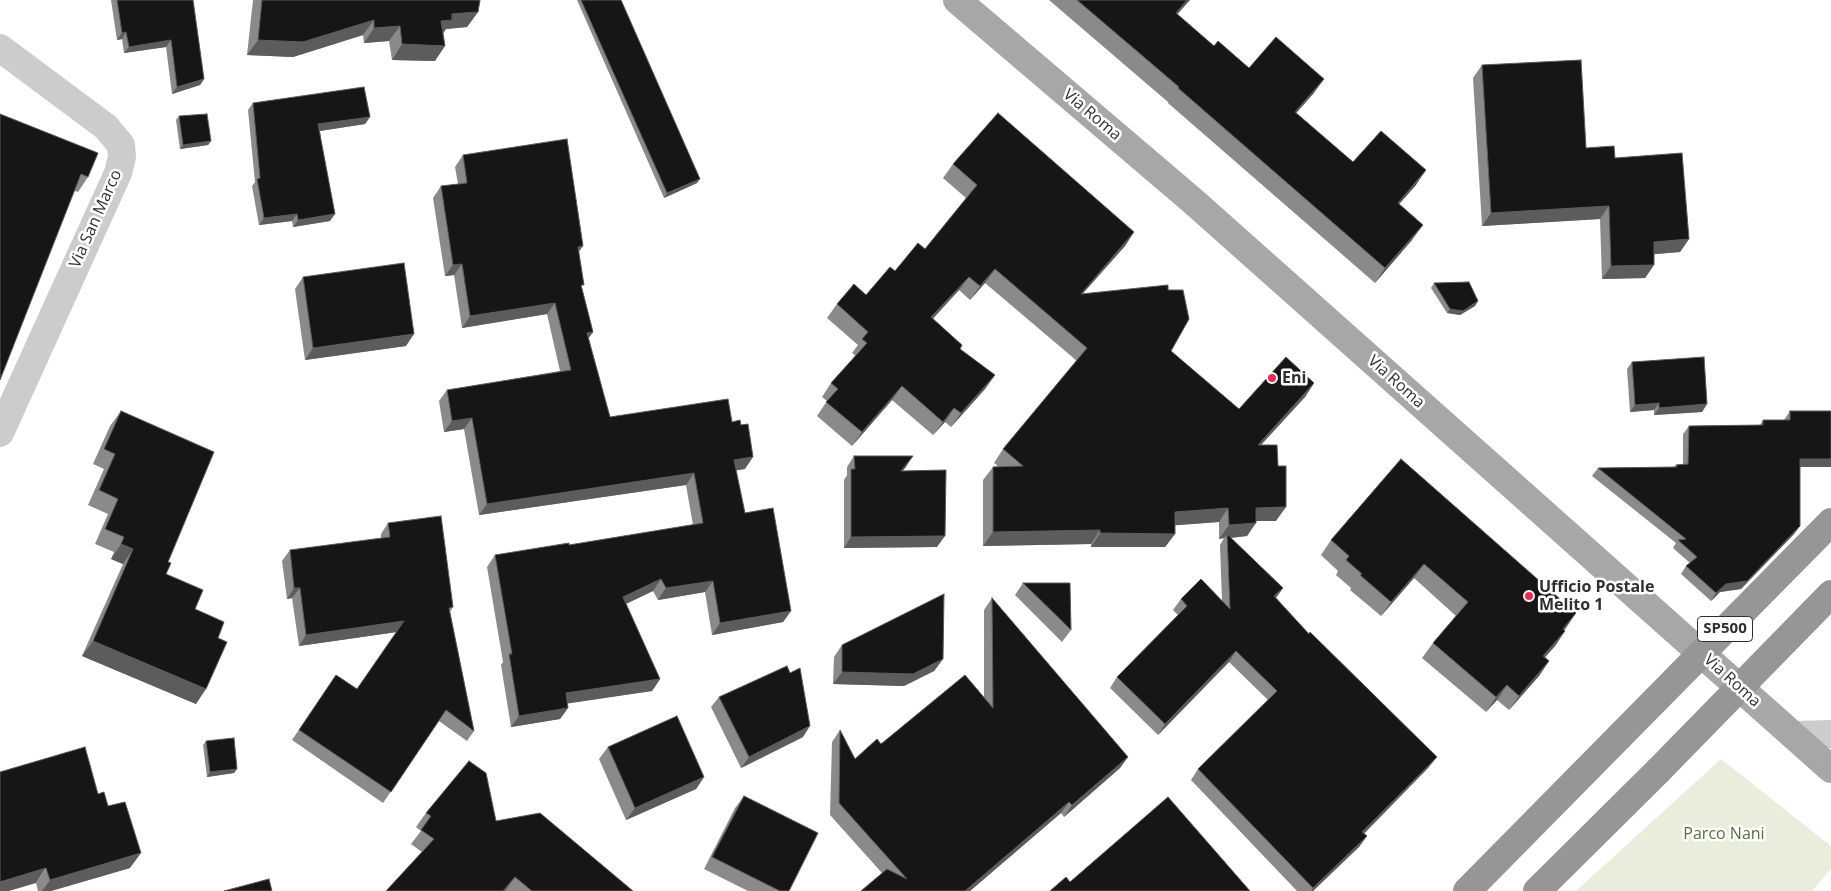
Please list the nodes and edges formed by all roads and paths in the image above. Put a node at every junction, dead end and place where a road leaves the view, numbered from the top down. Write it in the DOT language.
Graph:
graph roads {
  1 [pos="957,0"];
  2 [pos="0,48"];
  3 [pos="0,433"];
  4 [pos="1831,522"];
  5 [pos="1831,594"];
  6 [pos="1831,734"];
  7 [pos="1794,735"];
  8 [pos="1831,769"];
  9 [pos="1468,891"];
  10 [pos="1537,891"];
  1 -- 7 [label="main road, Via Roma"];
  2 -- 3 [label="street, Via San Marco"];
  4 -- 9 [label="highway, SP500, bridge"];
  5 -- 10 [label="highway, SP500, bridge"];
  6 -- 7 [label="street"];
  7 -- 8 [label="main road, Via Roma"];
}
